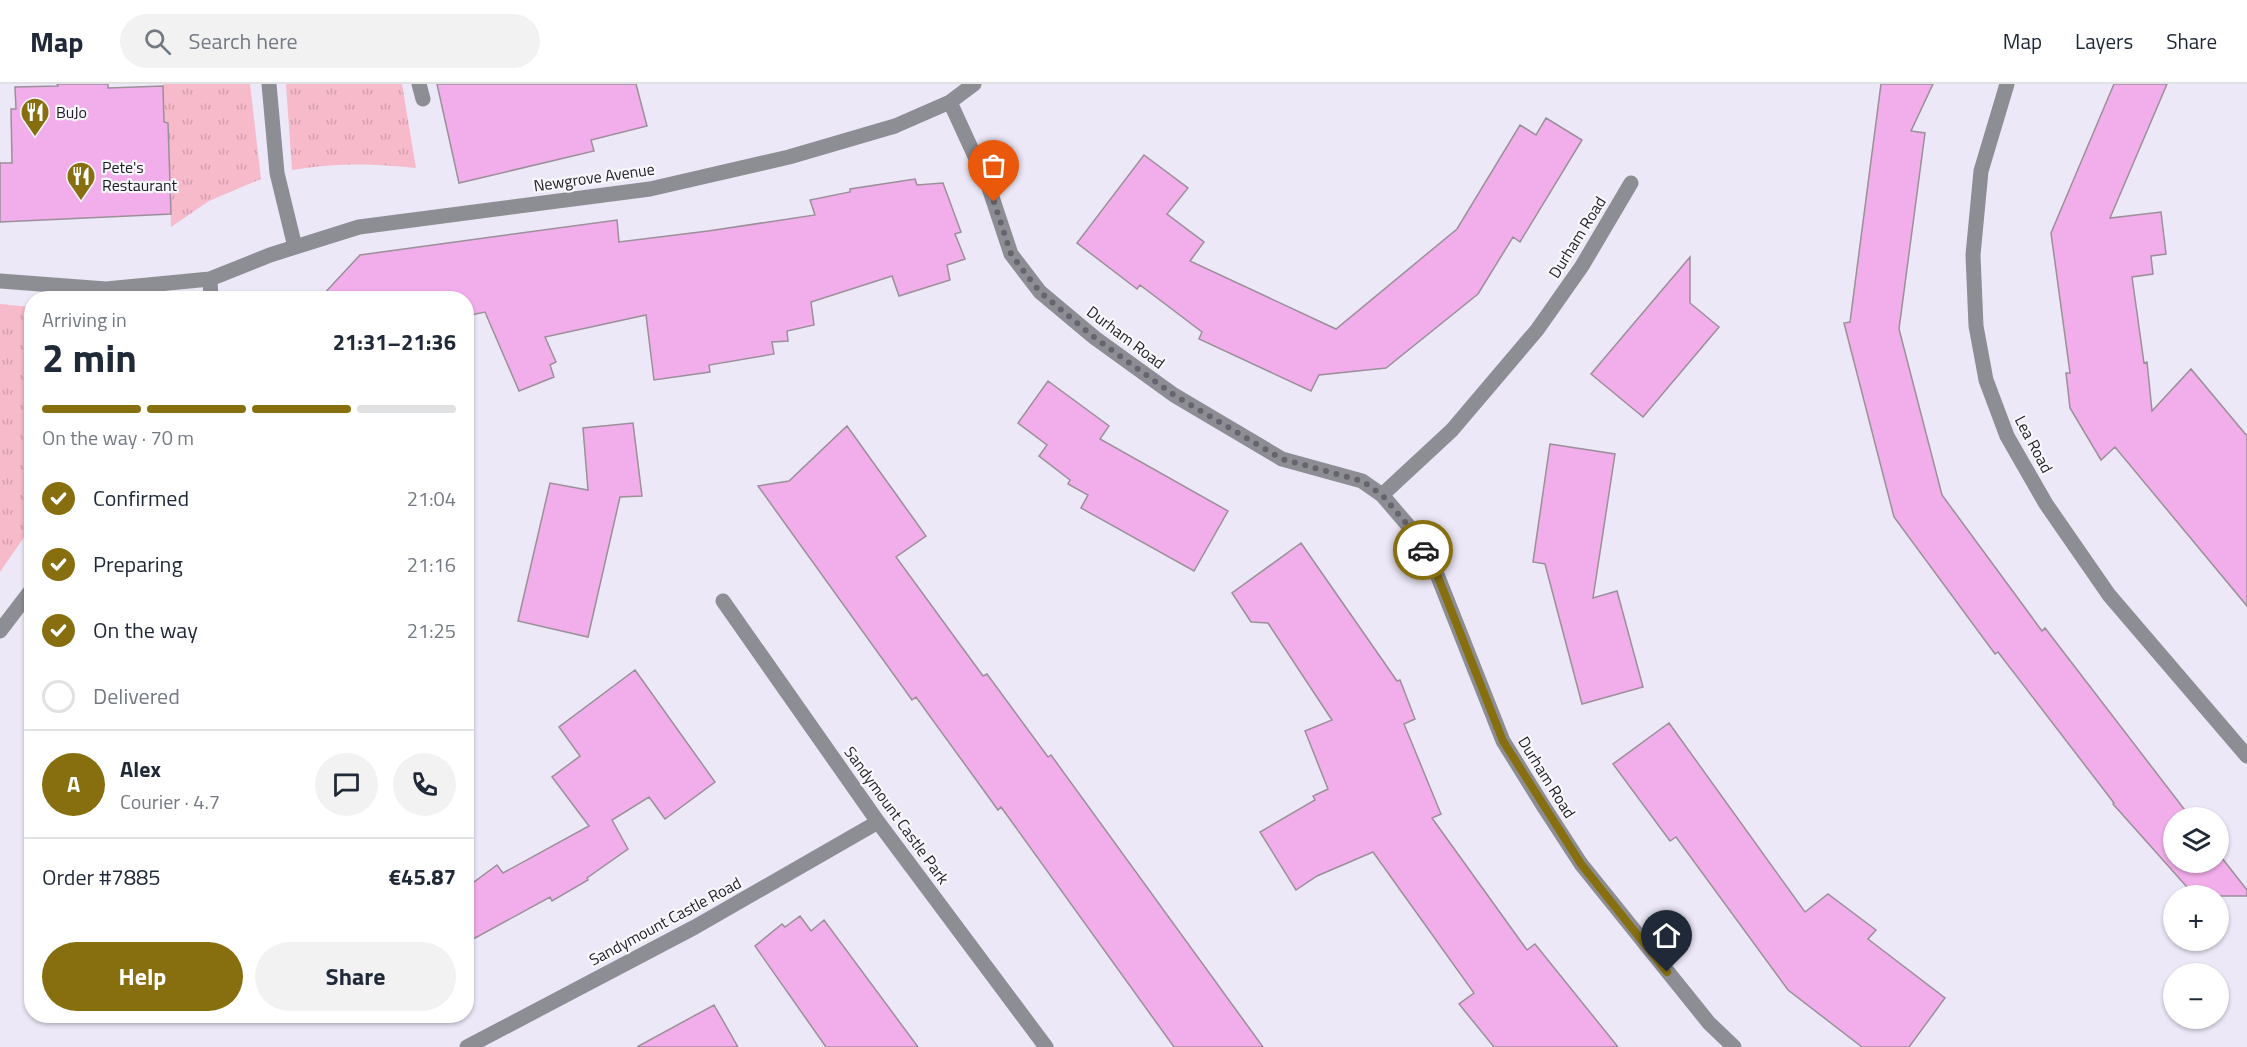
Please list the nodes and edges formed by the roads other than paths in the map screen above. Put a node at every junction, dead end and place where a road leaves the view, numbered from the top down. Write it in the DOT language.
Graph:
graph roads {
  1 [pos="269,84"];
  2 [pos="974,84"];
  3 [pos="2007,84"];
  4 [pos="950,102"];
  5 [pos="1631,183"];
  6 [pos="295,247"];
  7 [pos="210,279"];
  8 [pos="0,281"];
  9 [pos="211,291"];
  10 [pos="1382,495"];
  11 [pos="24,600"];
  12 [pos="723,601"];
  13 [pos="0,631"];
  14 [pos="2247,756"];
  15 [pos="878,822"];
  16 [pos="467,1047"];
  17 [pos="1046,1047"];
  18 [pos="1734,1047"];
  1 -- 6 [label="street"];
  2 -- 4 [label="street, Newgrove Avenue"];
  3 -- 14 [label="street, Lea Road"];
  4 -- 6 [label="street, Newgrove Avenue"];
  4 -- 10 [label="street, Durham Road"];
  5 -- 10 [label="street, Durham Road"];
  6 -- 7 [label="street, Newgrove Avenue"];
  7 -- 8 [label="street, Newgrove Avenue"];
  7 -- 9 [label="street"];
  10 -- 18 [label="street, Durham Road"];
  11 -- 13 [label="street"];
  12 -- 15 [label="street, Sandymount Castle Park"];
  15 -- 16 [label="street, Sandymount Castle Road"];
  15 -- 17 [label="street, Sandymount Castle Park"];
}
